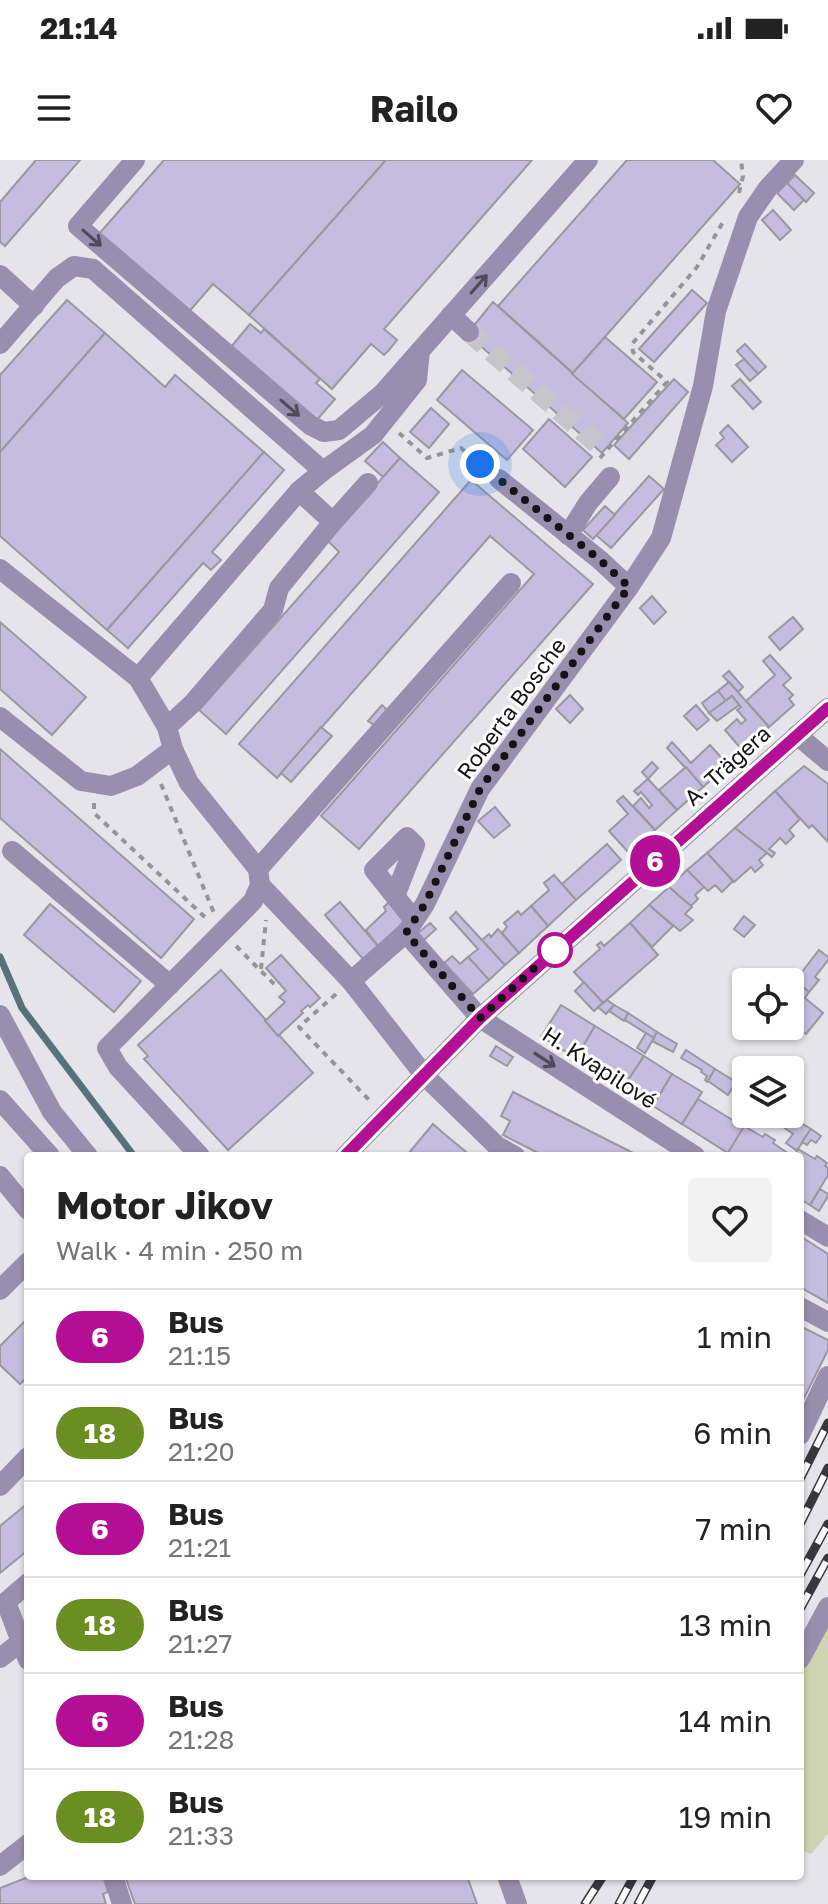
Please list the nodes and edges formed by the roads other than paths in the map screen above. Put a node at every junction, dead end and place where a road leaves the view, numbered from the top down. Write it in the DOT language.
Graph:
graph roads {
  1 [pos="135,160"];
  2 [pos="588,160"];
  3 [pos="794,160"];
  4 [pos="0,276"];
  5 [pos="34,306"];
  6 [pos="451,315"];
  7 [pos="469,332"];
  8 [pos="0,344"];
  9 [pos="420,351"];
  10 [pos="604,469"];
  11 [pos="323,471"];
  12 [pos="499,479"];
  13 [pos="368,483"];
  14 [pos="299,491"];
  15 [pos="333,522"];
  16 [pos="568,535"];
  17 [pos="0,569"];
  18 [pos="511,583"];
  19 [pos="629,587"];
  20 [pos="138,678"];
  21 [pos="828,708"];
  22 [pos="0,717"];
  23 [pos="167,727"];
  24 [pos="797,735"];
  25 [pos="173,749"];
  26 [pos="828,761"];
  27 [pos="12,851"];
  28 [pos="262,883"];
  29 [pos="395,896"];
  30 [pos="410,927"];
  31 [pos="351,981"];
  32 [pos="170,985"];
  33 [pos="0,1015"];
  34 [pos="480,1018"];
  35 [pos="0,1035"];
  36 [pos="18,1049"];
  37 [pos="425,1076"];
  38 [pos="0,1100"];
  39 [pos="46,1152"];
  40 [pos="85,1152"];
  41 [pos="196,1152"];
  42 [pos="349,1152"];
  43 [pos="505,1152"];
  44 [pos="689,1152"];
  45 [pos="0,1176"];
  46 [pos="24,1205"];
  47 [pos="804,1222"];
  48 [pos="828,1237"];
  49 [pos="24,1266"];
  50 [pos="0,1290"];
  51 [pos="804,1309"];
  52 [pos="828,1322"];
  53 [pos="828,1376"];
  54 [pos="804,1427"];
  55 [pos="24,1461"];
  56 [pos="0,1486"];
  57 [pos="24,1586"];
  58 [pos="828,1607"];
  59 [pos="24,1642"];
  60 [pos="24,1648"];
  61 [pos="804,1652"];
  62 [pos="0,1658"];
  63 [pos="24,1847"];
  64 [pos="0,1866"];
  65 [pos="114,1880"];
  66 [pos="508,1880"];
  67 [pos="122,1904"];
  68 [pos="517,1904"];
  1 -- 9 [label="street, one-way"];
  6 -- 2 [label="street, one-way"];
  3 -- 19 [label="street, Roberta Bosche"];
  4 -- 5 [label="street"];
  5 -- 8 [label="street"];
  5 -- 11 [label="street"];
  6 -- 7 [label="street"];
  6 -- 9 [label="street"];
  9 -- 11 [label="street"];
  10 -- 16 [label="street"];
  11 -- 14 [label="street"];
  12 -- 16 [label="street"];
  13 -- 15 [label="street"];
  14 -- 15 [label="street"];
  14 -- 20 [label="street"];
  15 -- 23 [label="street"];
  16 -- 19 [label="street"];
  17 -- 20 [label="street"];
  18 -- 28 [label="street"];
  19 -- 30 [label="street, Roberta Bosche"];
  20 -- 23 [label="street"];
  21 -- 24 [label="street, A. Trägera"];
  22 -- 25 [label="street"];
  23 -- 25 [label="street"];
  24 -- 26 [label="street"];
  24 -- 34 [label="street, A. Trägera"];
  25 -- 28 [label="street"];
  27 -- 32 [label="street"];
  28 -- 31 [label="street"];
  28 -- 32 [label="street"];
  29 -- 30 [label="street"];
  30 -- 31 [label="street, Roberta Bosche"];
  30 -- 34 [label="street"];
  31 -- 37 [label="street"];
  32 -- 41 [label="street"];
  33 -- 36 [label="street"];
  34 -- 37 [label="street, A. Trägera"];
  34 -- 44 [label="street, H. Kvapilové, one-way"];
  35 -- 36 [label="street"];
  36 -- 40 [label="street"];
  37 -- 42 [label="street, A. Trägera"];
  37 -- 43 [label="street"];
  38 -- 39 [label="street"];
  45 -- 46 [label="street"];
  47 -- 48 [label="street"];
  49 -- 50 [label="street"];
  51 -- 52 [label="street"];
  53 -- 54 [label="street"];
  55 -- 56 [label="street"];
  57 -- 59 [label="street"];
  58 -- 61 [label="street"];
  60 -- 62 [label="street"];
  63 -- 64 [label="street"];
  65 -- 67 [label="street"];
  66 -- 68 [label="street"];
}
